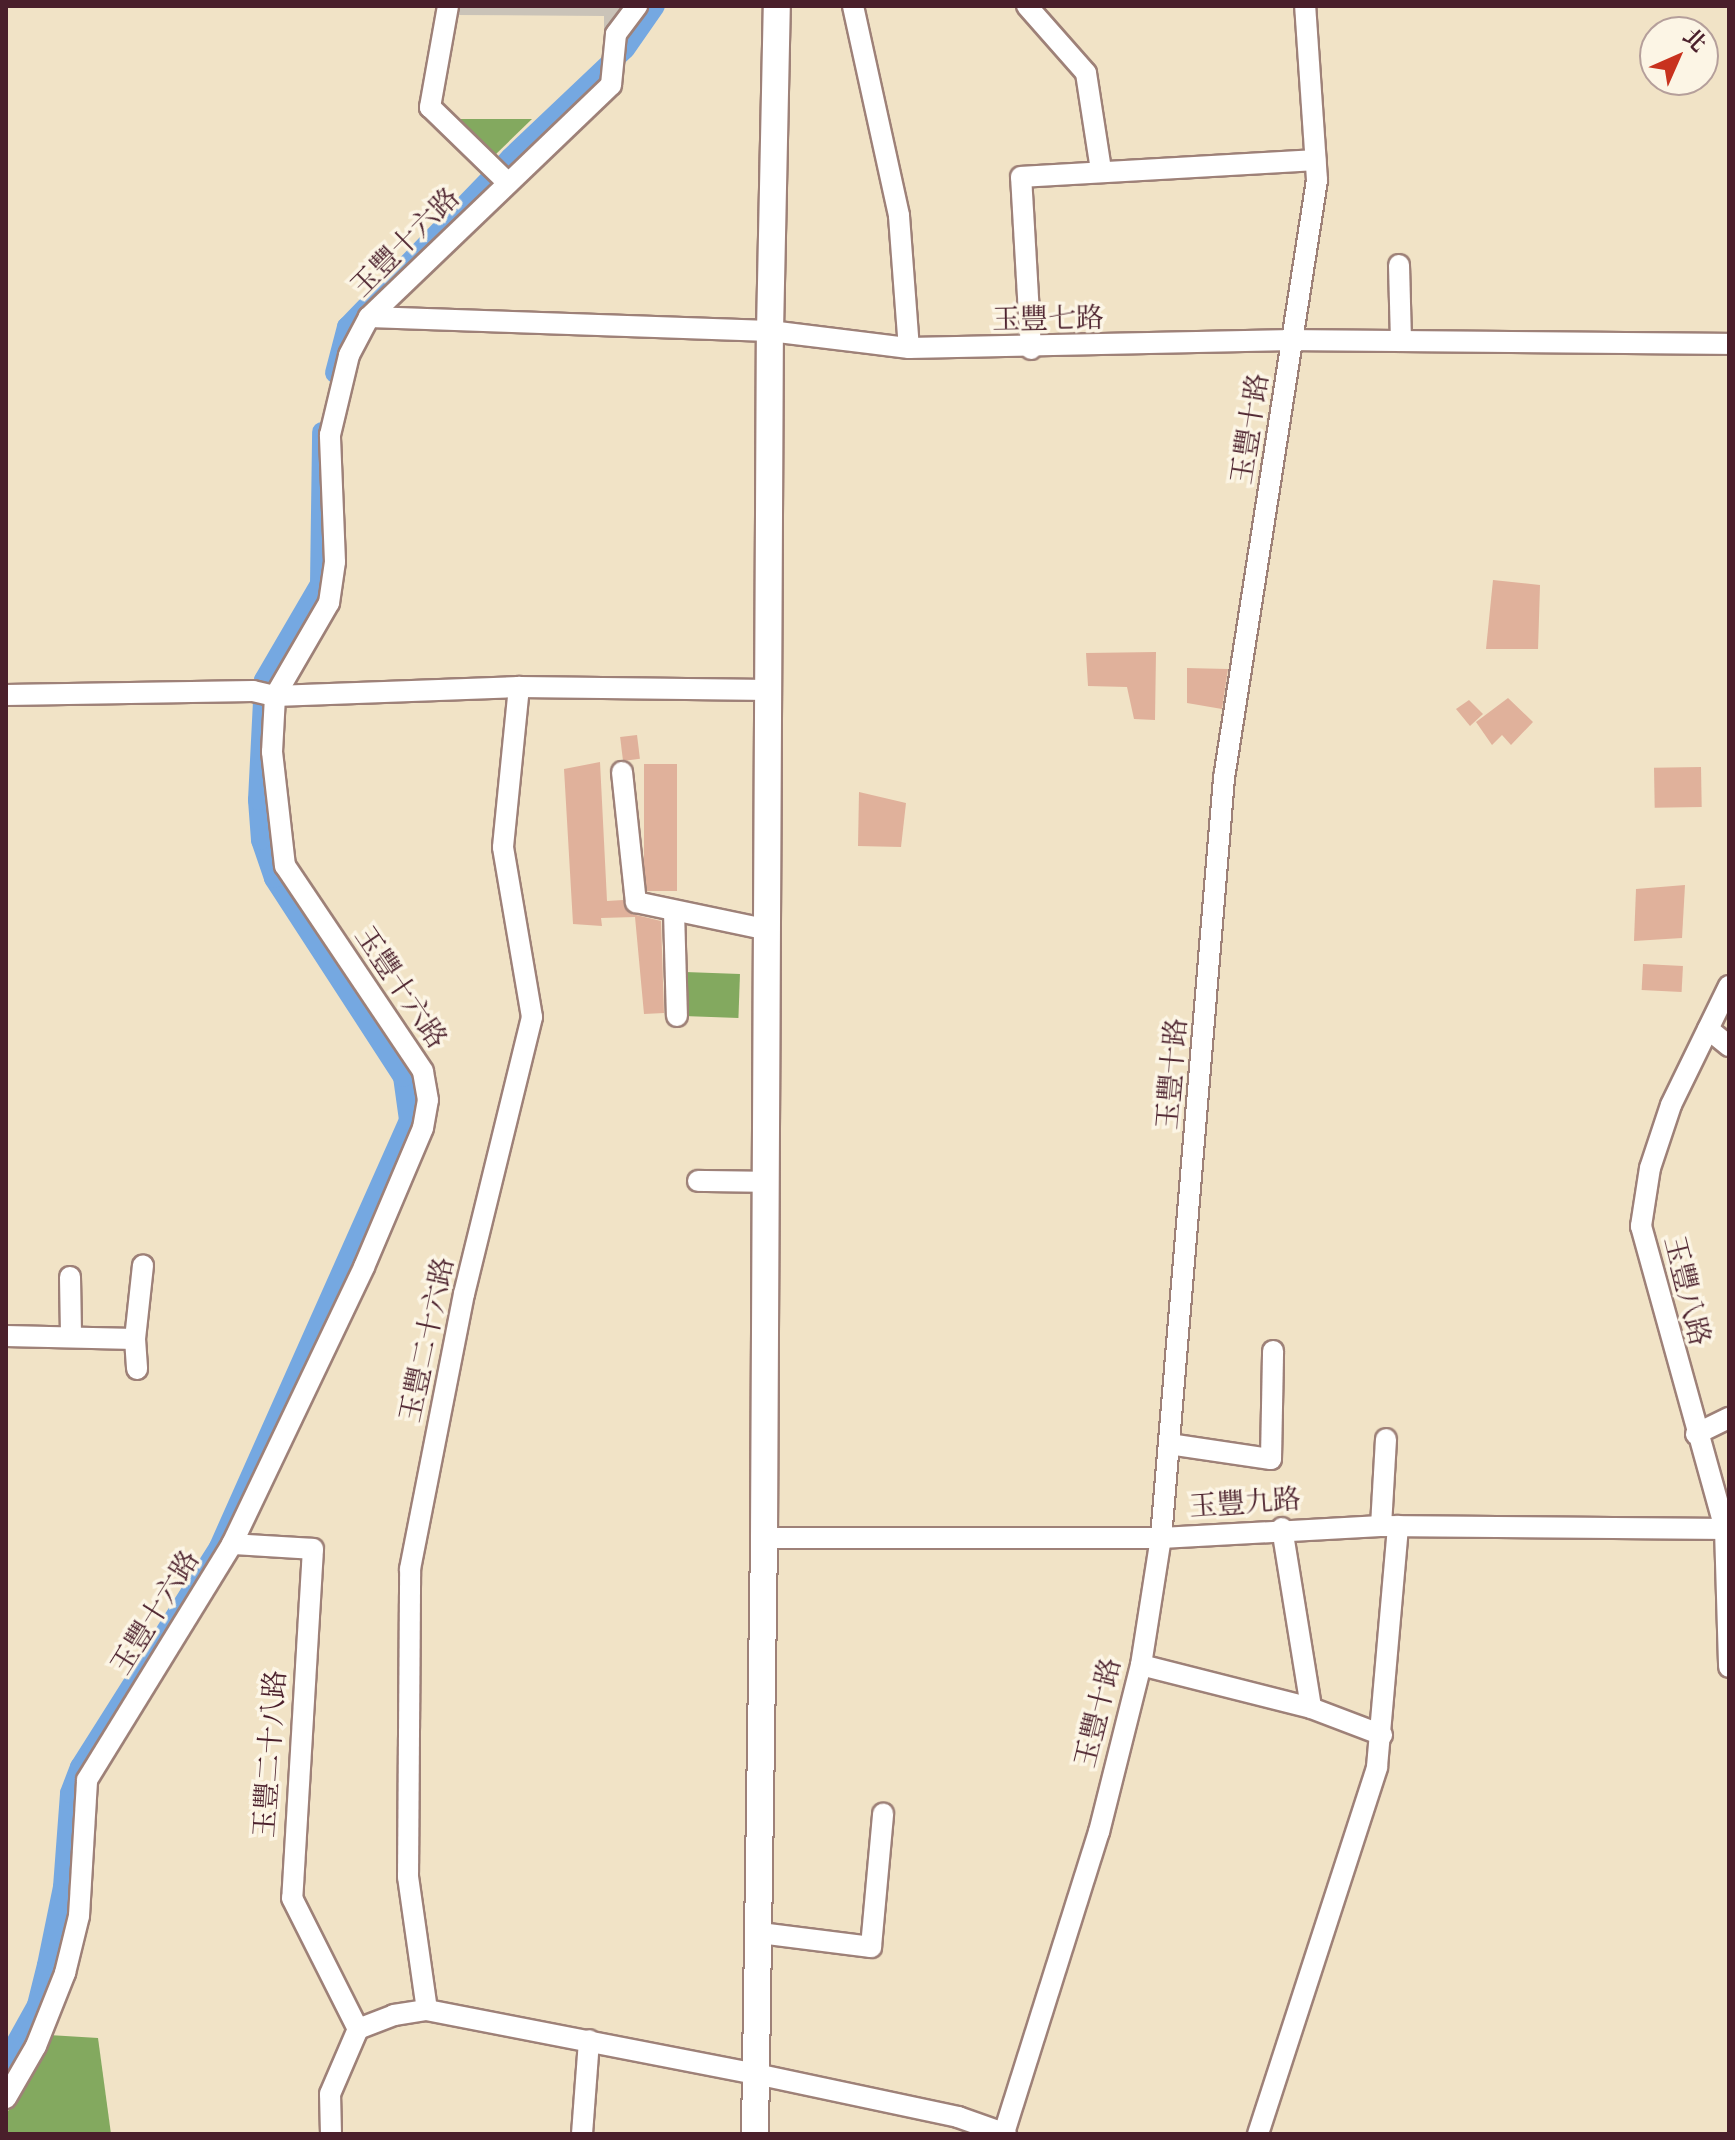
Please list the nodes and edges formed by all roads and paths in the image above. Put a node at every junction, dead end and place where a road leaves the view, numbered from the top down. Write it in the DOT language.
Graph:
graph roads {
  1 [pos="448,6"];
  2 [pos="637,6"];
  3 [pos="777,6"];
  4 [pos="853,6"];
  5 [pos="1027,6"];
  6 [pos="1305,6"];
  7 [pos="1316,160"];
  8 [pos="1101,170"];
  9 [pos="501,178"];
  10 [pos="1399,265"];
  11 [pos="369,317"];
  12 [pos="770,331"];
  13 [pos="1293,340"];
  14 [pos="1401,341"];
  15 [pos="1729,344"];
  16 [pos="909,348"];
  17 [pos="1031,349"];
  18 [pos="519,687"];
  19 [pos="770,690"];
  20 [pos="266,694"];
  21 [pos="6,695"];
  22 [pos="622,772"];
  23 [pos="674,911"];
  24 [pos="769,930"];
  25 [pos="1729,986"];
  26 [pos="677,1016"];
  27 [pos="1708,1029"];
  28 [pos="1729,1046"];
  29 [pos="698,1181"];
  30 [pos="767,1182"];
  31 [pos="143,1265"];
  32 [pos="70,1277"];
  33 [pos="6,1336"];
  34 [pos="71,1337"];
  35 [pos="135,1339"];
  36 [pos="1273,1351"];
  37 [pos="137,1369"];
  38 [pos="1729,1418"];
  39 [pos="1696,1434"];
  40 [pos="1386,1439"];
  41 [pos="1169,1444"];
  42 [pos="1390,1526"];
  43 [pos="1282,1528"];
  44 [pos="1727,1529"];
  45 [pos="764,1538"];
  46 [pos="1161,1538"];
  47 [pos="232,1544"];
  48 [pos="1141,1665"];
  49 [pos="1729,1667"];
  50 [pos="1311,1708"];
  51 [pos="1382,1735"];
  52 [pos="883,1814"];
  53 [pos="760,1933"];
  54 [pos="427,2010"];
  55 [pos="358,2029"];
  56 [pos="589,2040"];
  57 [pos="756,2074"];
  58 [pos="6,2098"];
  59 [pos="1005,2133"];
  60 [pos="331,2134"];
  61 [pos="582,2134"];
  62 [pos="755,2134"];
  63 [pos="1258,2134"];
  1 -- 9 [label="street"];
  2 -- 9 [label="street, 玉豐十六路"];
  3 -- 12 [label="main road"];
  4 -- 16 [label="street"];
  5 -- 8 [label="street"];
  6 -- 7 [label="street, 玉豐十路"];
  7 -- 8 [label="street"];
  7 -- 13 [label="street, 玉豐十路"];
  8 -- 17 [label="street"];
  9 -- 11 [label="street, 玉豐十六路"];
  10 -- 14 [label="street"];
  11 -- 12 [label="street, 玉豐七路"];
  11 -- 20 [label="street, 玉豐十六路"];
  12 -- 16 [label="street, 玉豐七路"];
  12 -- 19 [label="main road"];
  13 -- 14 [label="street, 玉豐七路"];
  13 -- 17 [label="street, 玉豐七路"];
  13 -- 41 [label="street, 玉豐十路"];
  14 -- 15 [label="street, 玉豐七路"];
  16 -- 17 [label="street, 玉豐七路"];
  18 -- 19 [label="street"];
  18 -- 20 [label="street"];
  18 -- 54 [label="street, 玉豐二十六路"];
  19 -- 24 [label="main road"];
  20 -- 21 [label="street"];
  20 -- 47 [label="street, 玉豐十六路"];
  22 -- 23 [label="street"];
  23 -- 24 [label="street"];
  23 -- 26 [label="street"];
  24 -- 30 [label="main road"];
  25 -- 27 [label="street, 玉豐八路"];
  27 -- 28 [label="street"];
  27 -- 39 [label="street, 玉豐八路"];
  29 -- 30 [label="street"];
  30 -- 45 [label="main road"];
  31 -- 35 [label="street"];
  32 -- 34 [label="street"];
  33 -- 34 [label="street"];
  34 -- 35 [label="street"];
  35 -- 37 [label="street"];
  36 -- 41 [label="street"];
  38 -- 39 [label="street"];
  39 -- 44 [label="street, 玉豐八路"];
  40 -- 42 [label="street"];
  41 -- 46 [label="street, 玉豐十路"];
  42 -- 43 [label="street, 玉豐九路"];
  42 -- 44 [label="street, 玉豐九路"];
  42 -- 51 [label="street"];
  43 -- 46 [label="street, 玉豐九路"];
  43 -- 50 [label="street"];
  44 -- 49 [label="street, 玉豐八路"];
  45 -- 46 [label="street, 玉豐九路"];
  45 -- 53 [label="main road"];
  46 -- 48 [label="street, 玉豐十路"];
  47 -- 55 [label="street, 玉豐二十八路"];
  47 -- 58 [label="street, 玉豐十六路"];
  48 -- 50 [label="street"];
  48 -- 59 [label="street, 玉豐十路"];
  50 -- 51 [label="street"];
  51 -- 63 [label="street"];
  52 -- 53 [label="street"];
  53 -- 57 [label="main road"];
  54 -- 55 [label="street"];
  54 -- 56 [label="street"];
  55 -- 60 [label="street"];
  56 -- 57 [label="street"];
  56 -- 61 [label="street"];
  57 -- 59 [label="street"];
  57 -- 62 [label="main road"];
}
